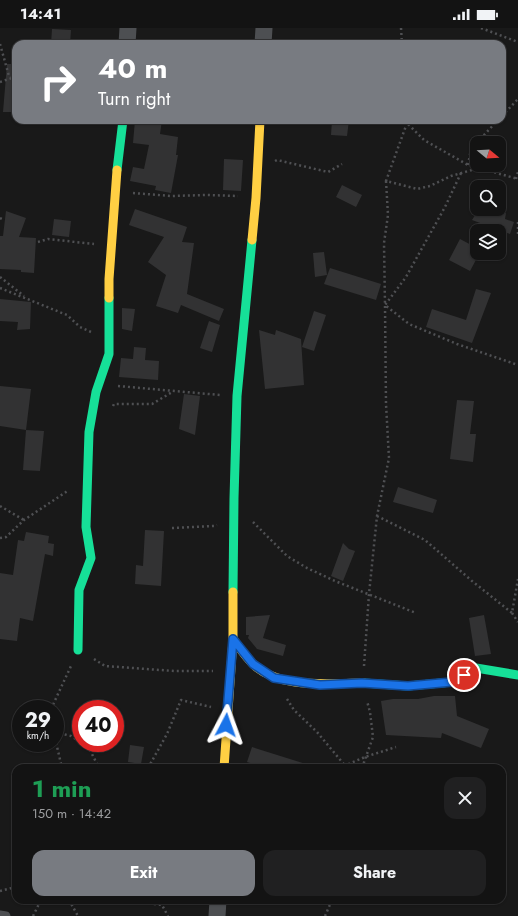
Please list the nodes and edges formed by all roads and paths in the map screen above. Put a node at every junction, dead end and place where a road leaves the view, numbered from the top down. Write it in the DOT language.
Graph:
graph roads {
  1 [pos="128,28"];
  2 [pos="264,28"];
  3 [pos="401,28"];
  4 [pos="481,28"];
  5 [pos="127,40"];
  6 [pos="263,40"];
  7 [pos="402,40"];
  8 [pos="518,42"];
  9 [pos="0,44"];
  10 [pos="12,78"];
  11 [pos="0,82"];
  12 [pos="518,99"];
  13 [pos="506,112"];
  14 [pos="123,124"];
  15 [pos="260,124"];
  16 [pos="405,124"];
  17 [pos="408,124"];
  18 [pos="494,124"];
  19 [pos="342,164"];
  20 [pos="468,164"];
  21 [pos="470,170"];
  22 [pos="493,172"];
  23 [pos="518,172"];
  24 [pos="461,173"];
  25 [pos="257,175"];
  26 [pos="517,179"];
  27 [pos="386,181"];
  28 [pos="115,191"];
  29 [pos="256,198"];
  30 [pos="518,222"];
  31 [pos="518,234"];
  32 [pos="38,242"];
  33 [pos="112,246"];
  34 [pos="0,277"];
  35 [pos="0,288"];
  36 [pos="26,298"];
  37 [pos="385,305"];
  38 [pos="109,342"];
  39 [pos="518,365"];
  40 [pos="174,391"];
  41 [pos="96,392"];
  42 [pos="237,396"];
  43 [pos="109,410"];
  44 [pos="87,480"];
  45 [pos="0,506"];
  46 [pos="377,516"];
  47 [pos="24,520"];
  48 [pos="250,520"];
  49 [pos="220,523"];
  50 [pos="172,528"];
  51 [pos="0,538"];
  52 [pos="518,579"];
  53 [pos="369,594"];
  54 [pos="416,613"];
  55 [pos="512,614"];
  56 [pos="518,622"];
  57 [pos="233,639"];
  58 [pos="78,650"];
  59 [pos="231,671"];
  60 [pos="518,675"];
  61 [pos="274,678"];
  62 [pos="362,683"];
  63 [pos="54,700"];
  64 [pos="227,711"];
  65 [pos="396,747"];
  66 [pos="58,752"];
  67 [pos="91,752"];
  68 [pos="365,757"];
  69 [pos="61,764"];
  70 [pos="97,764"];
  71 [pos="150,764"];
  72 [pos="224,764"];
  73 [pos="344,764"];
  74 [pos="352,764"];
  75 [pos="363,764"];
  76 [pos="12,888"];
  77 [pos="0,891"];
  78 [pos="39,904"];
  79 [pos="71,904"];
  80 [pos="153,904"];
  81 [pos="218,904"];
  82 [pos="330,904"];
  83 [pos="0,915"];
  84 [pos="6,916"];
  85 [pos="33,916"];
  86 [pos="78,916"];
  87 [pos="168,916"];
  88 [pos="217,916"];
  89 [pos="325,916"];
  1 -- 5 [label="street"];
  2 -- 6 [label="street"];
  3 -- 7 [label="path"];
  4 -- 8 [label="path"];
  9 -- 10 [label="path"];
  10 -- 11 [label="path"];
  12 -- 13 [label="path"];
  14 -- 28 [label="street"];
  15 -- 25 [label="street"];
  16 -- 27 [label="path"];
  17 -- 20 [label="path"];
  18 -- 20 [label="path"];
  19 -- 25 [label="path"];
  21 -- 24 [label="path"];
  22 -- 26 [label="path"];
  23 -- 26 [label="path"];
  24 -- 27 [label="path"];
  24 -- 37 [label="path"];
  25 -- 29 [label="street"];
  27 -- 37 [label="path"];
  28 -- 29 [label="path"];
  28 -- 33 [label="street"];
  29 -- 42 [label="street"];
  30 -- 31 [label="path"];
  32 -- 33 [label="path"];
  33 -- 38 [label="street"];
  34 -- 36 [label="path"];
  35 -- 36 [label="path"];
  36 -- 38 [label="path"];
  37 -- 39 [label="path"];
  37 -- 46 [label="path"];
  38 -- 41 [label="street"];
  40 -- 41 [label="path"];
  40 -- 42 [label="path"];
  40 -- 43 [label="path"];
  41 -- 44 [label="street"];
  42 -- 57 [label="street"];
  44 -- 47 [label="path"];
  44 -- 58 [label="street"];
  45 -- 47 [label="path"];
  46 -- 53 [label="path"];
  46 -- 55 [label="path"];
  47 -- 51 [label="path"];
  48 -- 53 [label="path"];
  49 -- 50 [label="path"];
  52 -- 55 [label="path"];
  53 -- 54 [label="path"];
  53 -- 62 [label="path"];
  55 -- 56 [label="path"];
  57 -- 59 [label="street"];
  57 -- 61 [label="street"];
  58 -- 59 [label="path"];
  58 -- 63 [label="path"];
  59 -- 64 [label="street"];
  60 -- 62 [label="street"];
  61 -- 62 [label="street"];
  61 -- 73 [label="path"];
  62 -- 68 [label="path"];
  64 -- 71 [label="path"];
  64 -- 72 [label="street"];
  65 -- 68 [label="path"];
  66 -- 69 [label="path"];
  67 -- 70 [label="path"];
  68 -- 74 [label="path"];
  68 -- 75 [label="path"];
  76 -- 77 [label="path"];
  78 -- 85 [label="path"];
  79 -- 86 [label="path"];
  80 -- 87 [label="path"];
  81 -- 88 [label="street"];
  82 -- 89 [label="path"];
  83 -- 84 [label="lane"];
}
